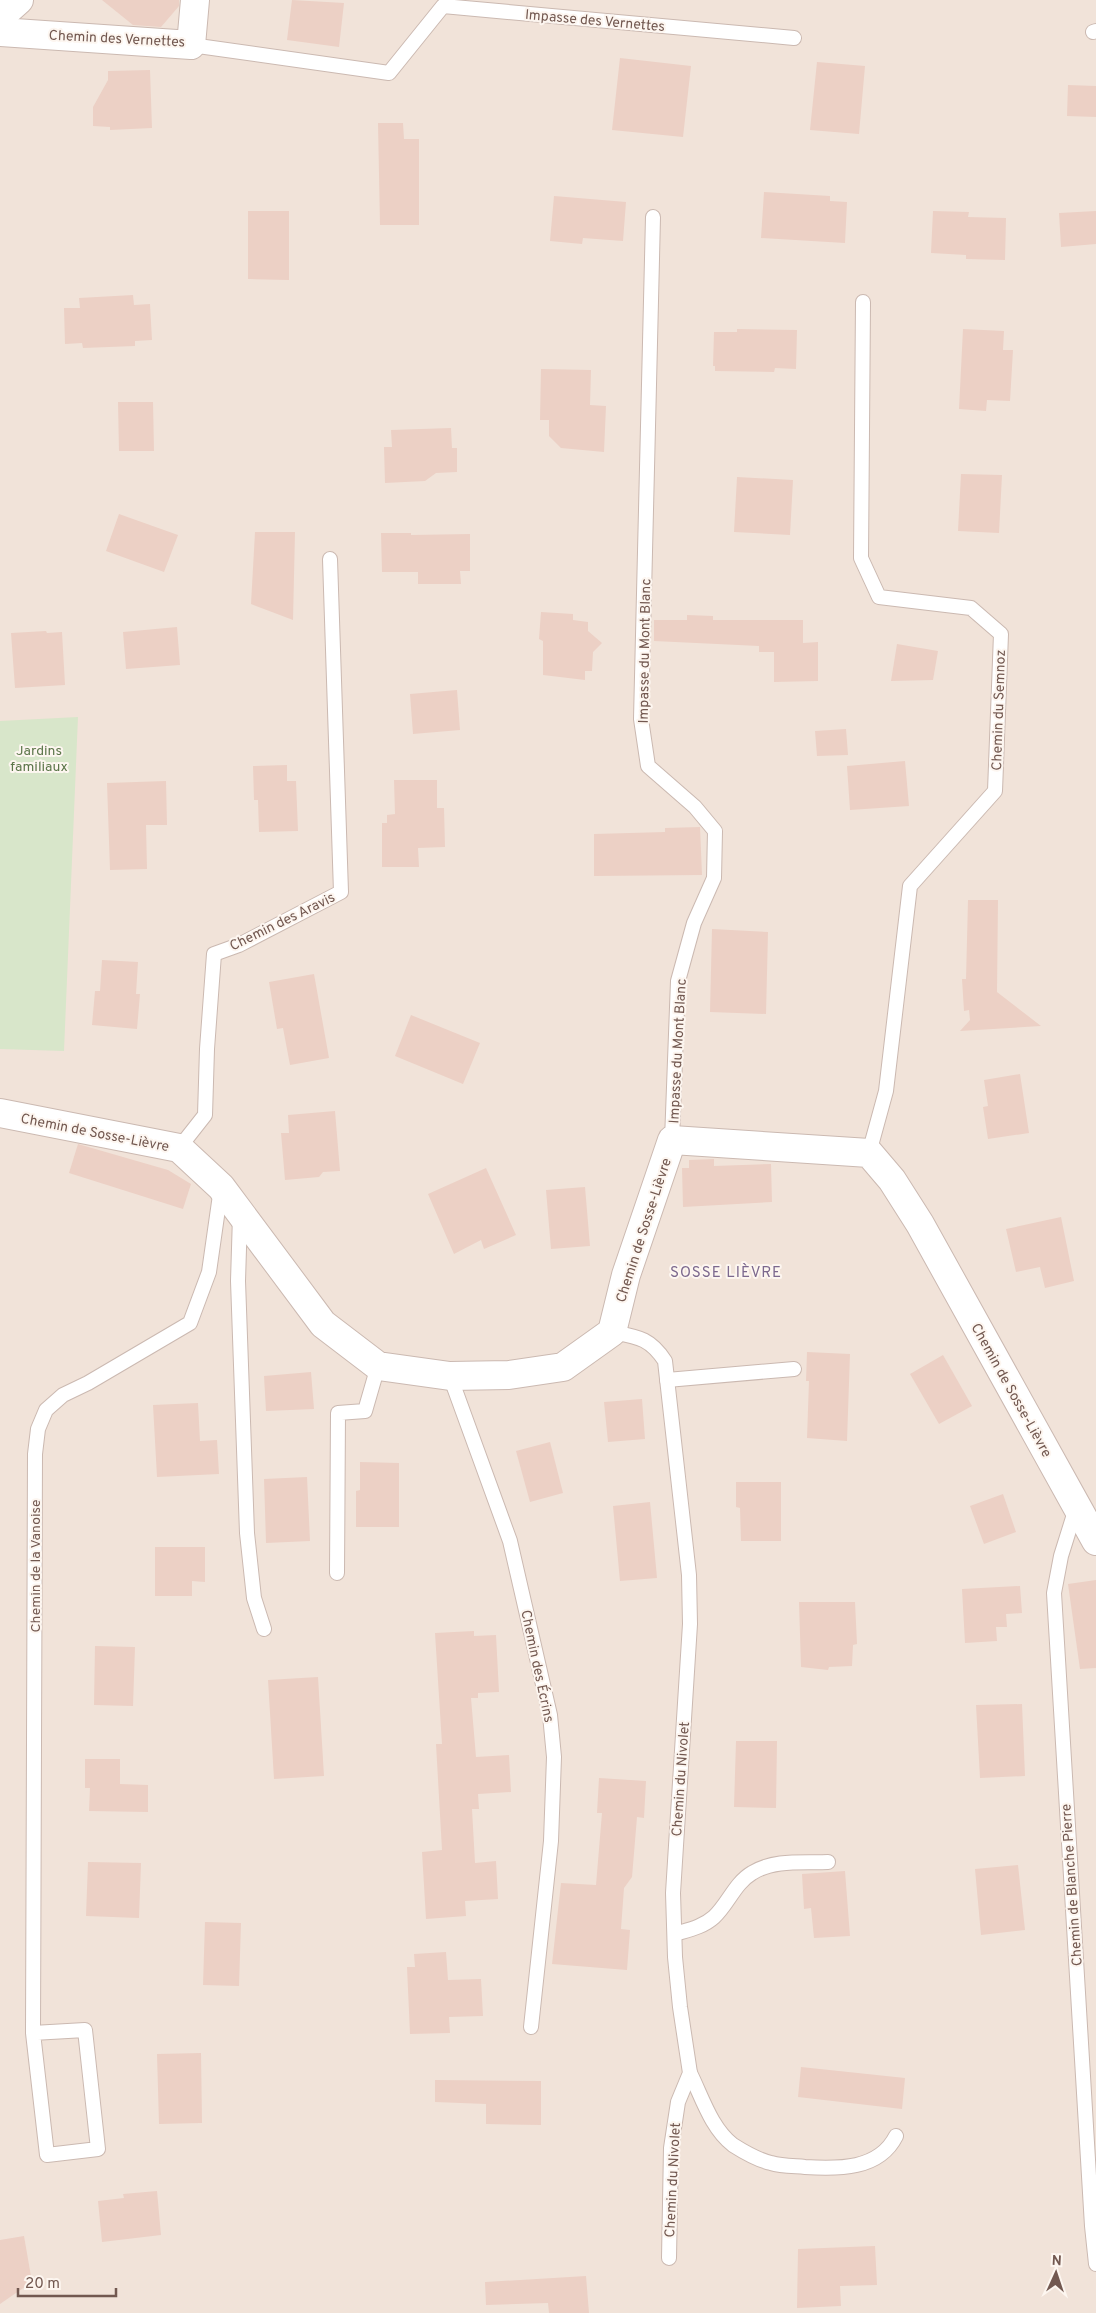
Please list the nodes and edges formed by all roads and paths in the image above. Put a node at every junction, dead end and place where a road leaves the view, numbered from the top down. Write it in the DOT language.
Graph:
graph roads {
  1 [pos="18,0"];
  2 [pos="195,0"];
  3 [pos="0,17"];
  4 [pos="0,32"];
  5 [pos="794,38"];
  6 [pos="191,44"];
  7 [pos="653,217"];
  8 [pos="863,302"];
  9 [pos="330,559"];
  10 [pos="0,1113"];
  11 [pos="672,1140"];
  12 [pos="179,1148"];
  13 [pos="869,1153"];
  14 [pos="222,1187"];
  15 [pos="240,1212"];
  16 [pos="612,1332"];
  17 [pos="378,1366"];
  18 [pos="794,1370"];
  19 [pos="450,1376"];
  20 [pos="667,1380"];
  21 [pos="1076,1508"];
  22 [pos="1096,1541"];
  23 [pos="337,1573"];
  24 [pos="264,1629"];
  25 [pos="828,1862"];
  26 [pos="675,1934"];
  27 [pos="531,2027"];
  28 [pos="33,2033"];
  29 [pos="690,2073"];
  30 [pos="896,2136"];
  31 [pos="669,2258"];
  32 [pos="1096,2264"];
  1 -- 3 [label="street"];
  2 -- 6 [label="street, Chemin des Vernettes"];
  4 -- 6 [label="street, Chemin des Vernettes"];
  5 -- 6 [label="lane, Impasse des Vernettes"];
  7 -- 11 [label="lane, Impasse du Mont Blanc"];
  8 -- 13 [label="lane, Chemin du Semnoz"];
  9 -- 12 [label="lane, Chemin des Aravis"];
  10 -- 12 [label="street, Chemin de Sosse-Lièvre"];
  11 -- 13 [label="street, Chemin de Sosse-Lièvre"];
  11 -- 16 [label="street, Chemin de Sosse-Lièvre"];
  12 -- 14 [label="street, Chemin de Sosse-Lièvre"];
  13 -- 21 [label="street, Chemin de Sosse-Lièvre"];
  14 -- 15 [label="street, Chemin de Sosse-Lièvre"];
  14 -- 28 [label="lane, Chemin de la Vanoise"];
  15 -- 17 [label="street, Chemin de Sosse-Lièvre"];
  15 -- 24 [label="lane"];
  16 -- 19 [label="street, Chemin de Sosse-Lièvre"];
  16 -- 20 [label="lane, Chemin du Nivolet"];
  17 -- 19 [label="street, Chemin de Sosse-Lièvre"];
  17 -- 23 [label="lane"];
  18 -- 20 [label="lane"];
  19 -- 27 [label="lane, Chemin des Écrins"];
  20 -- 26 [label="lane, Chemin du Nivolet"];
  21 -- 22 [label="street, Chemin de Sosse-Lièvre"];
  21 -- 32 [label="lane, Chemin de Blanche Pierre"];
  25 -- 26 [label="lane"];
  26 -- 29 [label="lane, Chemin du Nivolet"];
  28 -- 28 [label="lane, Chemin de la Vanoise"];
  29 -- 30 [label="lane"];
  29 -- 31 [label="lane, Chemin du Nivolet"];
}
